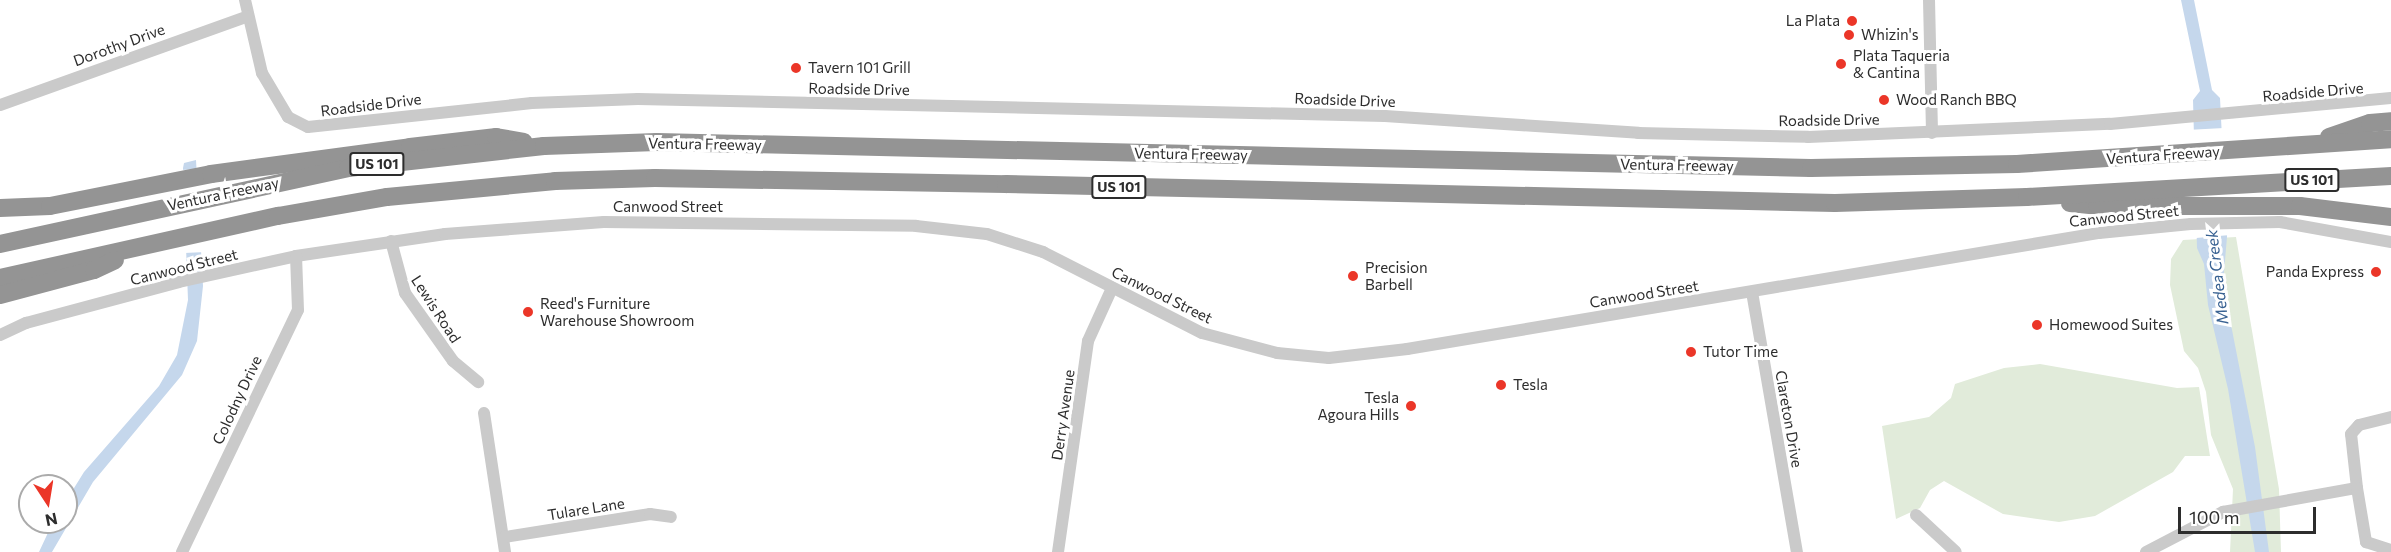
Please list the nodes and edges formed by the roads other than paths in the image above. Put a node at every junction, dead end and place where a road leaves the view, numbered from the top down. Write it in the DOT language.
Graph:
graph roads {
  1 [pos="245,0"];
  2 [pos="1929,0"];
  3 [pos="248,16"];
  4 [pos="2391,98"];
  5 [pos="0,105"];
  6 [pos="2391,121"];
  7 [pos="1932,134"];
  8 [pos="2391,140"];
  9 [pos="2308,144"];
  10 [pos="544,146"];
  11 [pos="2391,176"];
  12 [pos="2175,196"];
  13 [pos="0,208"];
  14 [pos="2235,213"];
  15 [pos="2391,217"];
  16 [pos="391,241"];
  17 [pos="2391,242"];
  18 [pos="0,244"];
  19 [pos="144,245"];
  20 [pos="296,256"];
  21 [pos="0,278"];
  22 [pos="1112,288"];
  23 [pos="1752,292"];
  24 [pos="0,295"];
  25 [pos="0,335"];
  26 [pos="478,382"];
  27 [pos="484,413"];
  28 [pos="2391,417"];
  29 [pos="2356,488"];
  30 [pos="1916,515"];
  31 [pos="671,517"];
  32 [pos="505,537"];
  33 [pos="2367,549"];
  34 [pos="2391,550"];
  35 [pos="182,552"];
  36 [pos="505,552"];
  37 [pos="1058,552"];
  38 [pos="1797,552"];
  39 [pos="1956,552"];
  40 [pos="2146,552"];
  1 -- 3 [label="street"];
  2 -- 7 [label="street"];
  3 -- 5 [label="street, Dorothy Drive"];
  3 -- 7 [label="street, Roadside Drive"];
  4 -- 7 [label="street, Roadside Drive"];
  6 -- 9 [label="highway"];
  8 -- 9 [label="highway, Ventura Freeway / US 101"];
  9 -- 10 [label="highway, Ventura Freeway / US 101"];
  10 -- 13 [label="highway"];
  10 -- 18 [label="highway, Ventura Freeway / US 101"];
  11 -- 12 [label="highway, US 101"];
  12 -- 14 [label="highway"];
  12 -- 19 [label="highway, US 101"];
  14 -- 15 [label="highway"];
  14 -- 17 [label="street, Canwood Street"];
  14 -- 23 [label="street, Canwood Street"];
  16 -- 20 [label="street, Canwood Street"];
  16 -- 22 [label="street, Canwood Street"];
  16 -- 26 [label="street, Lewis Road"];
  19 -- 21 [label="highway, US 101"];
  19 -- 24 [label="highway"];
  20 -- 25 [label="street, Canwood Street"];
  20 -- 35 [label="street, Colodny Drive"];
  22 -- 23 [label="street, Canwood Street"];
  22 -- 37 [label="street, Derry Avenue"];
  23 -- 38 [label="street, Clareton Drive"];
  27 -- 32 [label="street"];
  28 -- 29 [label="street"];
  29 -- 33 [label="street"];
  29 -- 40 [label="street"];
  30 -- 39 [label="street"];
  31 -- 32 [label="street, Tulare Lane"];
  32 -- 36 [label="street"];
  33 -- 34 [label="street"];
}
